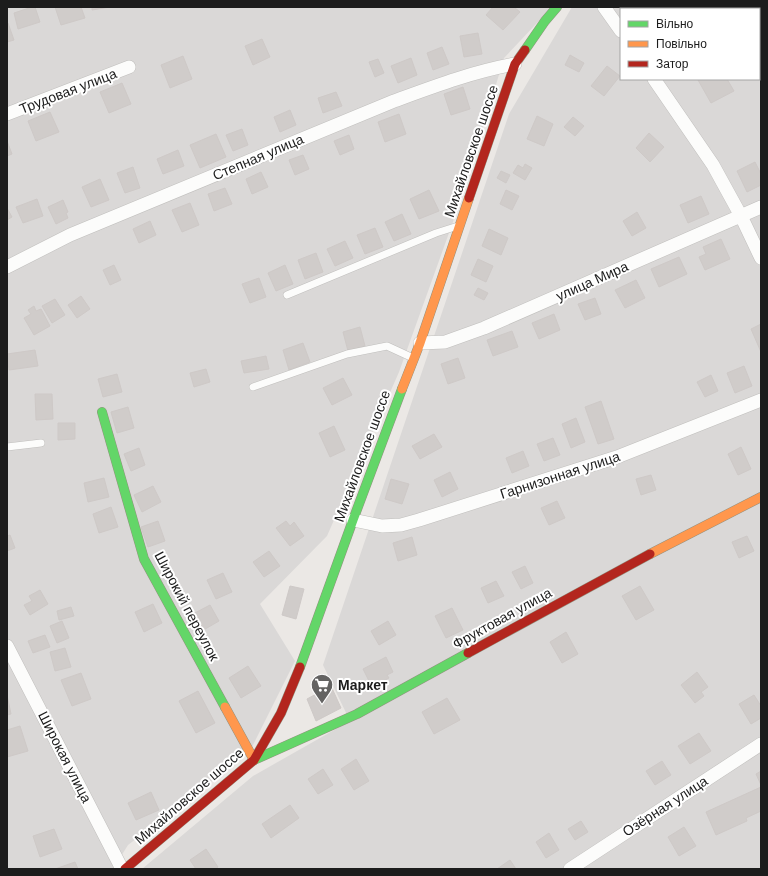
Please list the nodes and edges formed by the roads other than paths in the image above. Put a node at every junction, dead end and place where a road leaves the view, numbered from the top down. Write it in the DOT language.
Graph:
graph roads {
  1 [pos="557,7"];
  2 [pos="604,7"];
  3 [pos="620,30"];
  4 [pos="515,64"];
  5 [pos="129,67"];
  6 [pos="655,80"];
  7 [pos="7,114"];
  8 [pos="761,207"];
  9 [pos="742,216"];
  10 [pos="460,225"];
  11 [pos="761,258"];
  12 [pos="7,267"];
  13 [pos="287,294"];
  14 [pos="420,343"];
  15 [pos="414,359"];
  16 [pos="253,387"];
  17 [pos="761,400"];
  18 [pos="102,412"];
  19 [pos="41,443"];
  20 [pos="7,447"];
  21 [pos="761,497"];
  22 [pos="353,520"];
  23 [pos="7,646"];
  24 [pos="761,744"];
  25 [pos="254,760"];
  26 [pos="122,869"];
  27 [pos="125,869"];
  28 [pos="570,869"];
  1 -- 4 [label="main road, Михайловское шоссе"];
  2 -- 3 [label="street"];
  4 -- 10 [label="main road, Михайловское шоссе"];
  4 -- 12 [label="street, Степная улица"];
  5 -- 7 [label="street, Трудовая улица"];
  6 -- 9 [label="street"];
  8 -- 9 [label="street, улица Мира"];
  9 -- 11 [label="street"];
  9 -- 14 [label="street, улица Мира"];
  10 -- 13 [label="lane"];
  10 -- 14 [label="main road, Михайловское шоссе"];
  14 -- 15 [label="main road, Михайловское шоссе"];
  15 -- 16 [label="lane"];
  15 -- 22 [label="main road, Михайловское шоссе"];
  17 -- 22 [label="street, Гарнизонная улица"];
  18 -- 25 [label="main road, Широкий переулок"];
  19 -- 20 [label="lane"];
  21 -- 25 [label="main road, Фруктовая улица"];
  22 -- 25 [label="main road, Михайловское шоссе"];
  23 -- 26 [label="street, Широкая улица"];
  24 -- 28 [label="street, Озёрная улица"];
  25 -- 27 [label="main road, Михайловское шоссе"];
}
